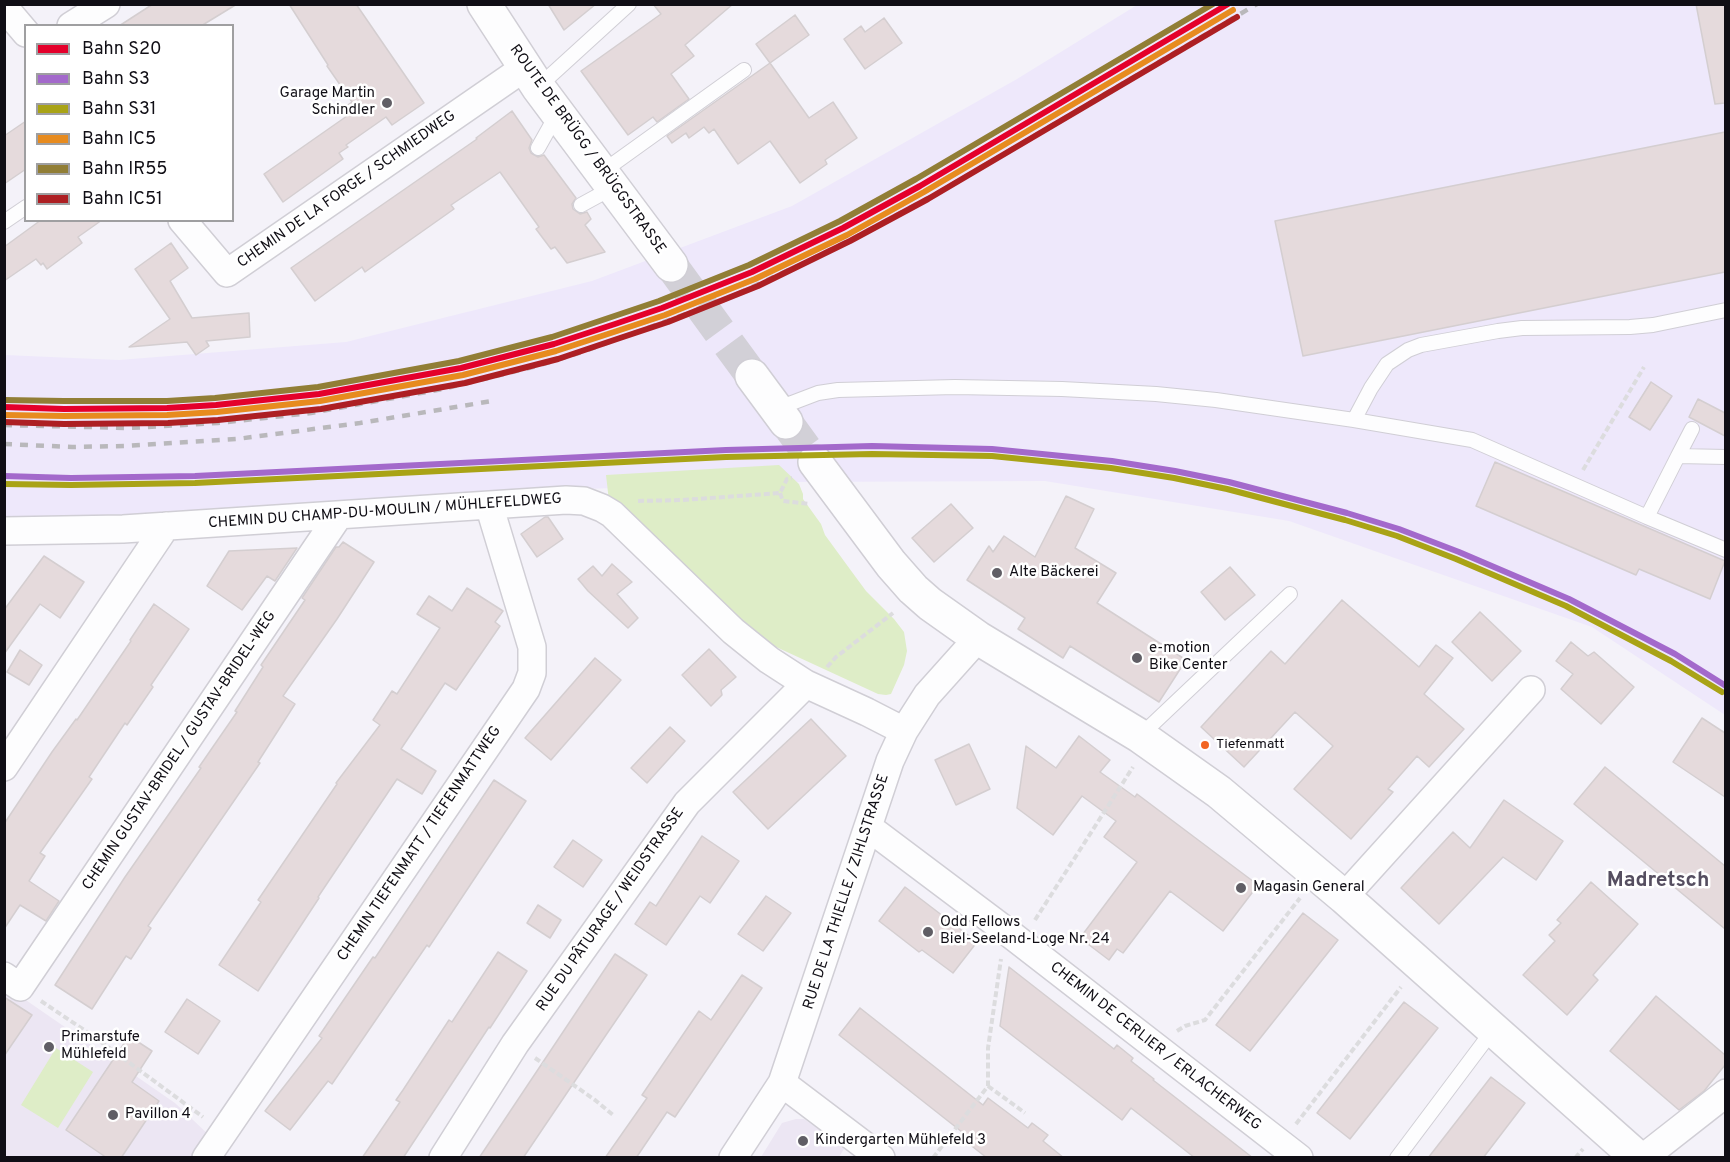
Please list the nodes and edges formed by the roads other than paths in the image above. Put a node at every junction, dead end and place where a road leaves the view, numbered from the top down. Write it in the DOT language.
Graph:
graph roads {
  1 [pos="106,4"];
  2 [pos="484,4"];
  3 [pos="629,4"];
  4 [pos="4,7"];
  5 [pos="74,24"];
  6 [pos="24,31"];
  7 [pos="744,70"];
  8 [pos="531,78"];
  9 [pos="557,114"];
  10 [pos="538,148"];
  11 [pos="608,180"];
  12 [pos="581,205"];
  13 [pos="24,208"];
  14 [pos="4,222"];
  15 [pos="184,222"];
  16 [pos="670,265"];
  17 [pos="1725,310"];
  18 [pos="752,376"];
  19 [pos="781,416"];
  20 [pos="1354,420"];
  21 [pos="1692,429"];
  22 [pos="1678,456"];
  23 [pos="1725,457"];
  24 [pos="807,469"];
  25 [pos="489,505"];
  26 [pos="339,515"];
  27 [pos="1647,517"];
  28 [pos="166,526"];
  29 [pos="4,531"];
  30 [pos="1725,550"];
  31 [pos="1290,594"];
  32 [pos="978,638"];
  33 [pos="814,678"];
  34 [pos="1531,690"];
  35 [pos="904,730"];
  36 [pos="1139,749"];
  37 [pos="4,767"];
  38 [pos="868,827"];
  39 [pos="1344,897"];
  40 [pos="12,982"];
  41 [pos="1493,1030"];
  42 [pos="782,1083"];
  43 [pos="1725,1093"];
  44 [pos="1290,1151"];
  45 [pos="206,1158"];
  46 [pos="443,1158"];
  47 [pos="733,1158"];
  48 [pos="881,1158"];
  49 [pos="1397,1158"];
  50 [pos="1638,1158"];
  51 [pos="1643,1158"];
  1 -- 5 [label="street"];
  2 -- 8 [label="main road, ROUTE DE BRÜGG / BRÜGGSTRASSE"];
  3 -- 8 [label="lane"];
  4 -- 6 [label="street"];
  7 -- 11 [label="lane"];
  8 -- 9 [label="main road, ROUTE DE BRÜGG / BRÜGGSTRASSE"];
  8 -- 15 [label="street, CHEMIN DE LA FORGE / SCHMIEDWEG"];
  9 -- 10 [label="lane"];
  9 -- 11 [label="main road, ROUTE DE BRÜGG / BRÜGGSTRASSE"];
  11 -- 12 [label="lane"];
  11 -- 16 [label="main road, ROUTE DE BRÜGG / BRÜGGSTRASSE"];
  13 -- 14 [label="lane"];
  17 -- 20 [label="lane"];
  18 -- 19 [label="main road"];
  19 -- 20 [label="lane"];
  20 -- 27 [label="lane"];
  21 -- 22 [label="lane"];
  22 -- 23 [label="lane"];
  22 -- 27 [label="lane"];
  24 -- 32 [label="main road"];
  25 -- 26 [label="street, CHEMIN DU CHAMP-DU-MOULIN / MÜHLEFELDWEG"];
  25 -- 33 [label="street, CHEMIN DU CHAMP-DU-MOULIN / MÜHLEFELDWEG"];
  25 -- 45 [label="street, CHEMIN TIEFENMATT / TIEFENMATTWEG"];
  26 -- 28 [label="street, CHEMIN DU CHAMP-DU-MOULIN / MÜHLEFELDWEG"];
  26 -- 40 [label="street, CHEMIN GUSTAV-BRIDEL / GUSTAV-BRIDEL-WEG"];
  27 -- 30 [label="lane"];
  28 -- 29 [label="street, CHEMIN DU CHAMP-DU-MOULIN / MÜHLEFELDWEG"];
  28 -- 37 [label="street"];
  31 -- 36 [label="lane"];
  32 -- 35 [label="street, RUE DE LA THIELLE / ZIHLSTRASSE"];
  32 -- 36 [label="main road"];
  33 -- 35 [label="street, CHEMIN DU CHAMP-DU-MOULIN / MÜHLEFELDWEG"];
  33 -- 46 [label="street, RUE DU PÂTURAGE / WEIDSTRASSE"];
  34 -- 39 [label="street"];
  35 -- 38 [label="street, RUE DE LA THIELLE / ZIHLSTRASSE"];
  36 -- 39 [label="main road"];
  38 -- 42 [label="street, RUE DE LA THIELLE / ZIHLSTRASSE"];
  38 -- 44 [label="street, CHEMIN DE CERLIER / ERLACHERWEG"];
  39 -- 41 [label="main road"];
  41 -- 49 [label="lane"];
  41 -- 50 [label="main road"];
  42 -- 47 [label="street, RUE DE LA THIELLE / ZIHLSTRASSE"];
  42 -- 48 [label="street"];
  43 -- 51 [label="street"];
}
